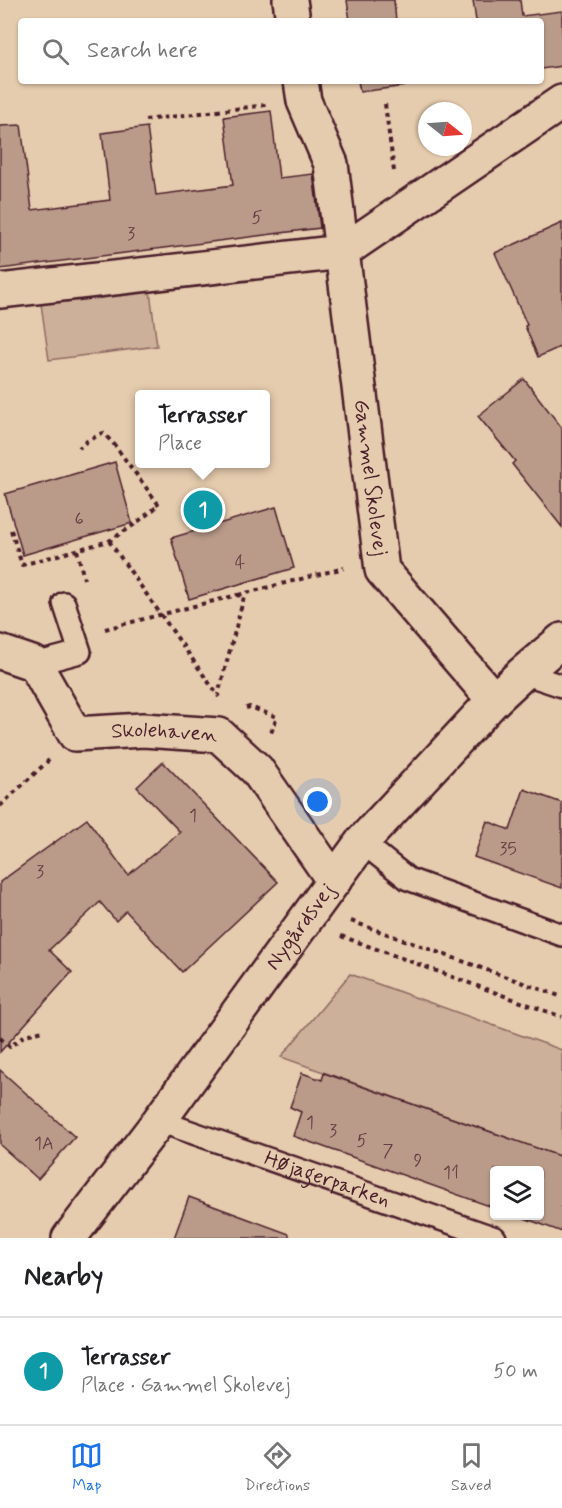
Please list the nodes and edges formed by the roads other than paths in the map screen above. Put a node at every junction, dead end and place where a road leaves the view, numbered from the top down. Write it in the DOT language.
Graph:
graph roads {
  1 [pos="290,0"];
  2 [pos="293,18"];
  3 [pos="302,91"];
  4 [pos="562,102"];
  5 [pos="342,252"];
  6 [pos="0,291"];
  7 [pos="64,603"];
  8 [pos="562,640"];
  9 [pos="0,652"];
  10 [pos="35,664"];
  11 [pos="524,673"];
  12 [pos="562,686"];
  13 [pos="494,700"];
  14 [pos="362,842"];
  15 [pos="318,903"];
  16 [pos="562,935"];
  17 [pos="159,1121"];
  18 [pos="69,1238"];
  19 [pos="495,1238"];
  1 -- 2 [label="street"];
  3 -- 5 [label="street, Gammel Skolevej"];
  4 -- 5 [label="street"];
  5 -- 6 [label="street"];
  5 -- 13 [label="street, Gammel Skolevej"];
  7 -- 10 [label="lane"];
  8 -- 11 [label="street, Nygårdsvej"];
  9 -- 10 [label="street"];
  10 -- 15 [label="street, Skolehaven"];
  11 -- 12 [label="lane"];
  11 -- 13 [label="street, Nygårdsvej"];
  13 -- 14 [label="street, Nygårdsvej"];
  14 -- 15 [label="street, Nygårdsvej"];
  14 -- 16 [label="lane"];
  15 -- 17 [label="street, Nygårdsvej"];
  17 -- 18 [label="street, Nygårdsvej"];
  17 -- 19 [label="lane, Højagerparken"];
}
